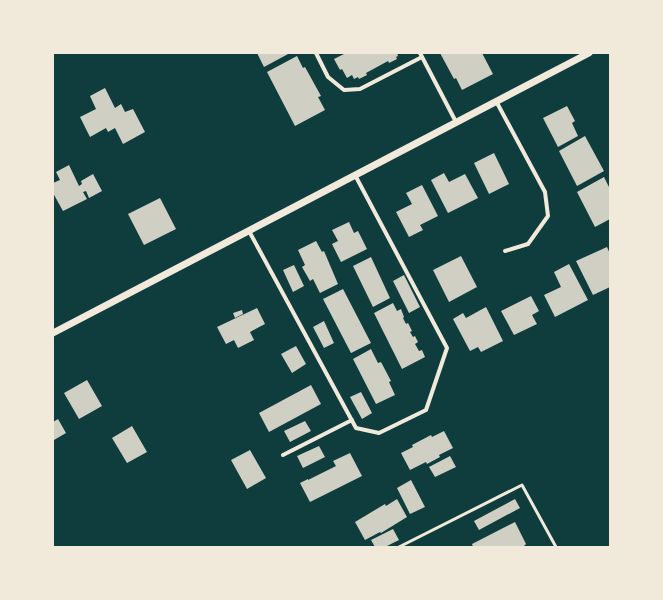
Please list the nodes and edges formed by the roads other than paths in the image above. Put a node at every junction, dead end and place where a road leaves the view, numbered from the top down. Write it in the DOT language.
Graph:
graph roads {
  1 [pos="316,53"];
  2 [pos="589,53"];
  3 [pos="421,55"];
  4 [pos="496,101"];
  5 [pos="456,122"];
  6 [pos="355,175"];
  7 [pos="249,231"];
  8 [pos="505,251"];
  9 [pos="53,333"];
  10 [pos="352,420"];
  11 [pos="283,454"];
  12 [pos="399,547"];
  13 [pos="556,547"];
  1 -- 3 [label="street"];
  2 -- 4 [label="street"];
  3 -- 5 [label="street"];
  4 -- 5 [label="street"];
  4 -- 8 [label="street"];
  5 -- 6 [label="street"];
  6 -- 7 [label="street"];
  6 -- 10 [label="street"];
  7 -- 9 [label="street"];
  7 -- 10 [label="street"];
  10 -- 11 [label="street"];
  12 -- 13 [label="lane"];
}
